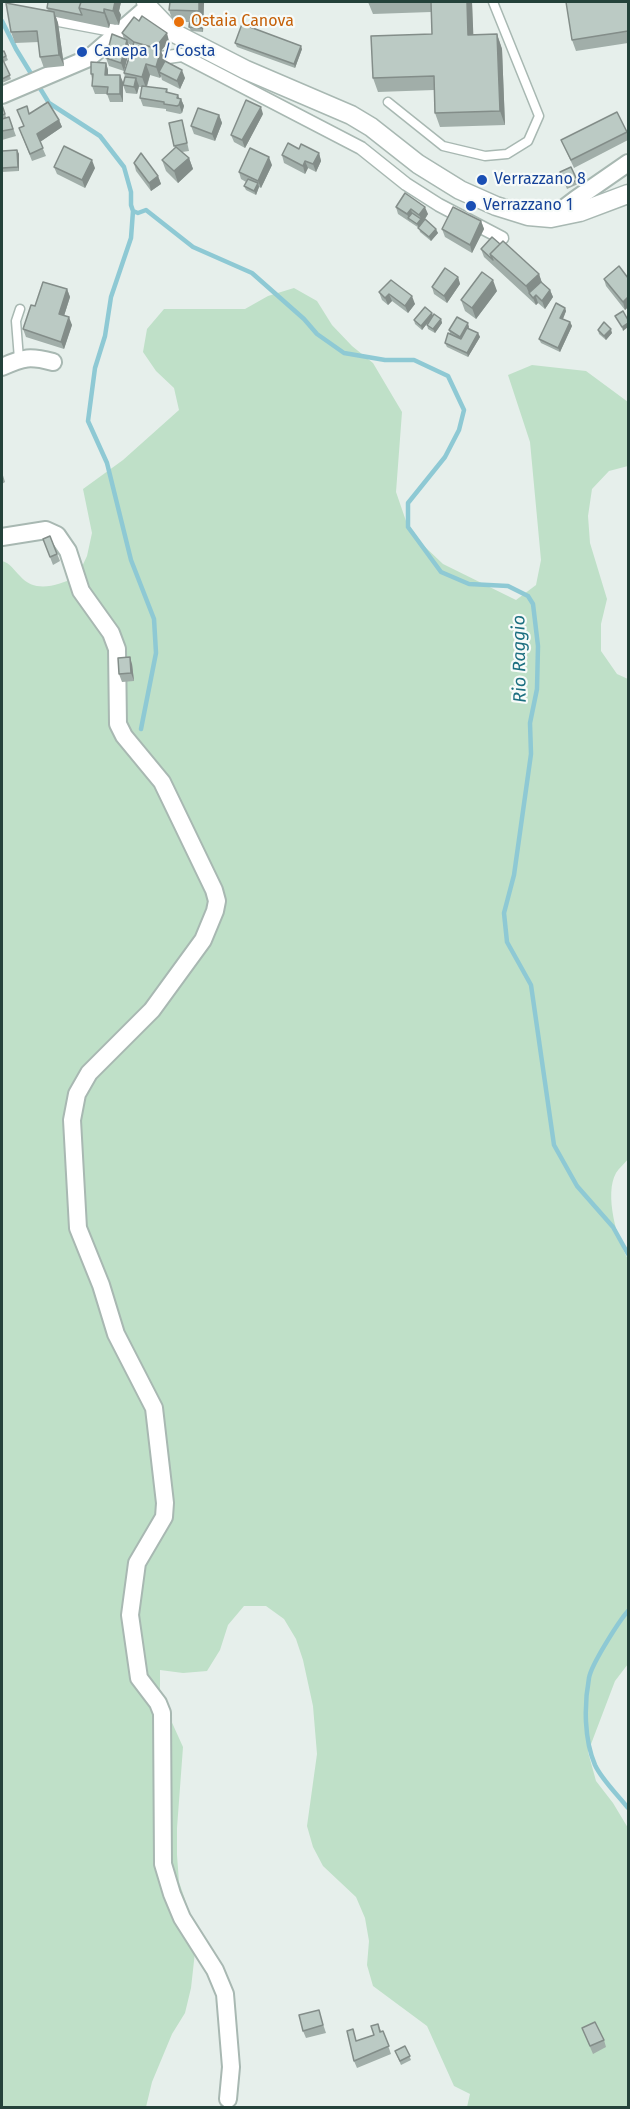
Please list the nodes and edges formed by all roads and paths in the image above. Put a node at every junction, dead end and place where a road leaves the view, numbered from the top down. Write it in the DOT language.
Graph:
graph roads {
  1 [pos="493,2"];
  2 [pos="147,4"];
  3 [pos="32,14"];
  4 [pos="119,33"];
  5 [pos="2,95"];
  6 [pos="388,102"];
  7 [pos="628,163"];
  8 [pos="628,194"];
  9 [pos="551,218"];
  10 [pos="502,238"];
  11 [pos="20,309"];
  12 [pos="19,359"];
  13 [pos="53,362"];
  14 [pos="2,367"];
  15 [pos="2,537"];
  16 [pos="228,2099"];
  1 -- 6 [label="lane"];
  2 -- 4 [label="street"];
  2 -- 9 [label="street"];
  3 -- 4 [label="street"];
  4 -- 5 [label="street"];
  4 -- 10 [label="street"];
  7 -- 9 [label="street"];
  8 -- 9 [label="street"];
  11 -- 12 [label="lane"];
  12 -- 13 [label="street"];
  12 -- 14 [label="street"];
  15 -- 16 [label="street"];
}
